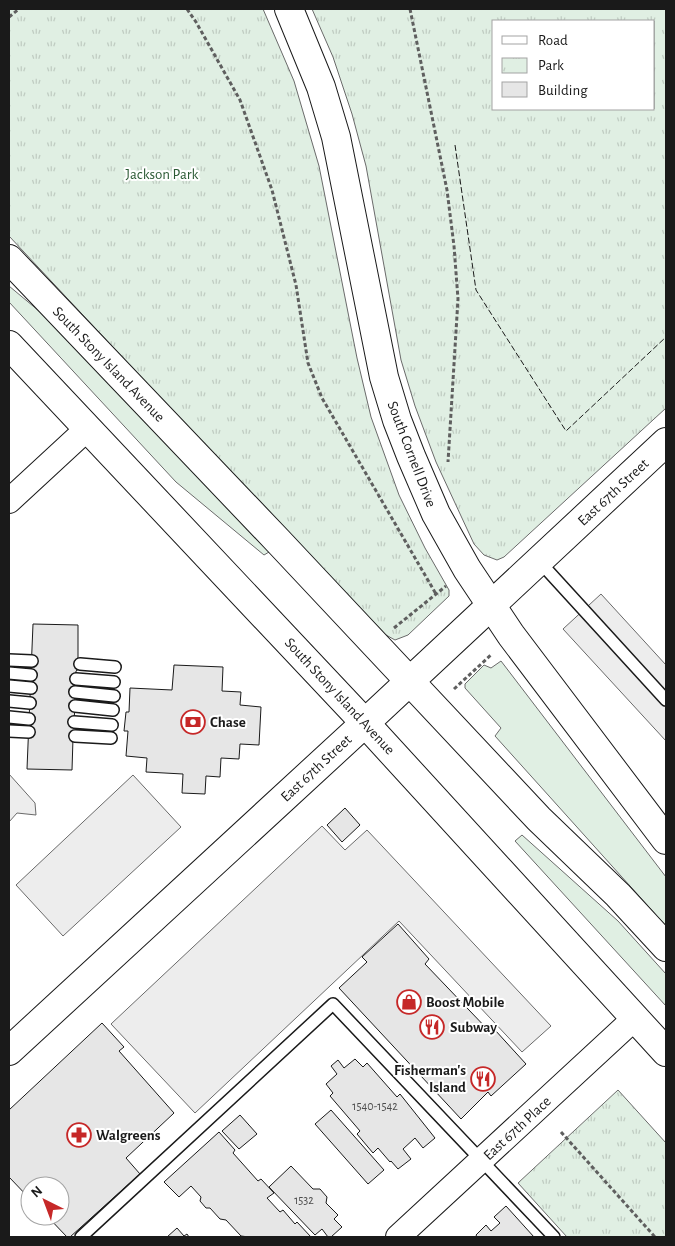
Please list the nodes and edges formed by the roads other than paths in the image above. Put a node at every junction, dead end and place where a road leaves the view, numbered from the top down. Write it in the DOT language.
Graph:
graph roads {
  1 [pos="289,9"];
  2 [pos="9,259"];
  3 [pos="9,345"];
  4 [pos="88,428"];
  5 [pos="663,452"];
  6 [pos="9,501"];
  7 [pos="539,561"];
  8 [pos="491,605"];
  9 [pos="9,660"];
  10 [pos="32,661"];
  11 [pos="80,664"];
  12 [pos="115,667"];
  13 [pos="9,673"];
  14 [pos="31,675"];
  15 [pos="76,679"];
  16 [pos="410,681"];
  17 [pos="114,682"];
  18 [pos="9,686"];
  19 [pos="31,688"];
  20 [pos="75,692"];
  21 [pos="114,696"];
  22 [pos="666,700"];
  23 [pos="9,702"];
  24 [pos="30,703"];
  25 [pos="75,706"];
  26 [pos="113,710"];
  27 [pos="9,717"];
  28 [pos="30,719"];
  29 [pos="74,722"];
  30 [pos="365,723"];
  31 [pos="112,725"];
  32 [pos="9,731"];
  33 [pos="29,732"];
  34 [pos="75,736"];
  35 [pos="111,738"];
  36 [pos="666,840"];
  37 [pos="666,947"];
  38 [pos="635,1018"];
  39 [pos="9,1051"];
  40 [pos="666,1052"];
  41 [pos="482,1160"];
  42 [pos="81,1237"];
  43 [pos="398,1237"];
  44 [pos="554,1237"];
  1 -- 8 [label="main road, South Cornell Drive"];
  2 -- 16 [label="main road, South Stony Island Avenue"];
  3 -- 4 [label="main road, South Stony Island Avenue"];
  4 -- 6 [label="street"];
  4 -- 30 [label="main road, South Stony Island Avenue"];
  5 -- 7 [label="main road, East 67th Street"];
  7 -- 8 [label="main road, East 67th Street"];
  7 -- 22 [label="lane"];
  8 -- 16 [label="main road, East 67th Street"];
  8 -- 36 [label="main road, South Cornell Drive"];
  9 -- 10 [label="lane"];
  11 -- 12 [label="lane"];
  13 -- 14 [label="lane"];
  15 -- 17 [label="lane"];
  16 -- 30 [label="main road, East 67th Street"];
  16 -- 37 [label="main road, South Stony Island Avenue"];
  18 -- 19 [label="lane"];
  20 -- 21 [label="lane"];
  23 -- 24 [label="lane"];
  25 -- 26 [label="lane"];
  27 -- 28 [label="lane"];
  29 -- 31 [label="lane"];
  30 -- 38 [label="main road, South Stony Island Avenue"];
  30 -- 39 [label="main road, East 67th Street"];
  32 -- 33 [label="lane"];
  34 -- 35 [label="lane"];
  38 -- 40 [label="main road, South Stony Island Avenue"];
  38 -- 41 [label="street, East 67th Place"];
  41 -- 42 [label="lane"];
  41 -- 43 [label="street, East 67th Place"];
  41 -- 44 [label="lane"];
}
